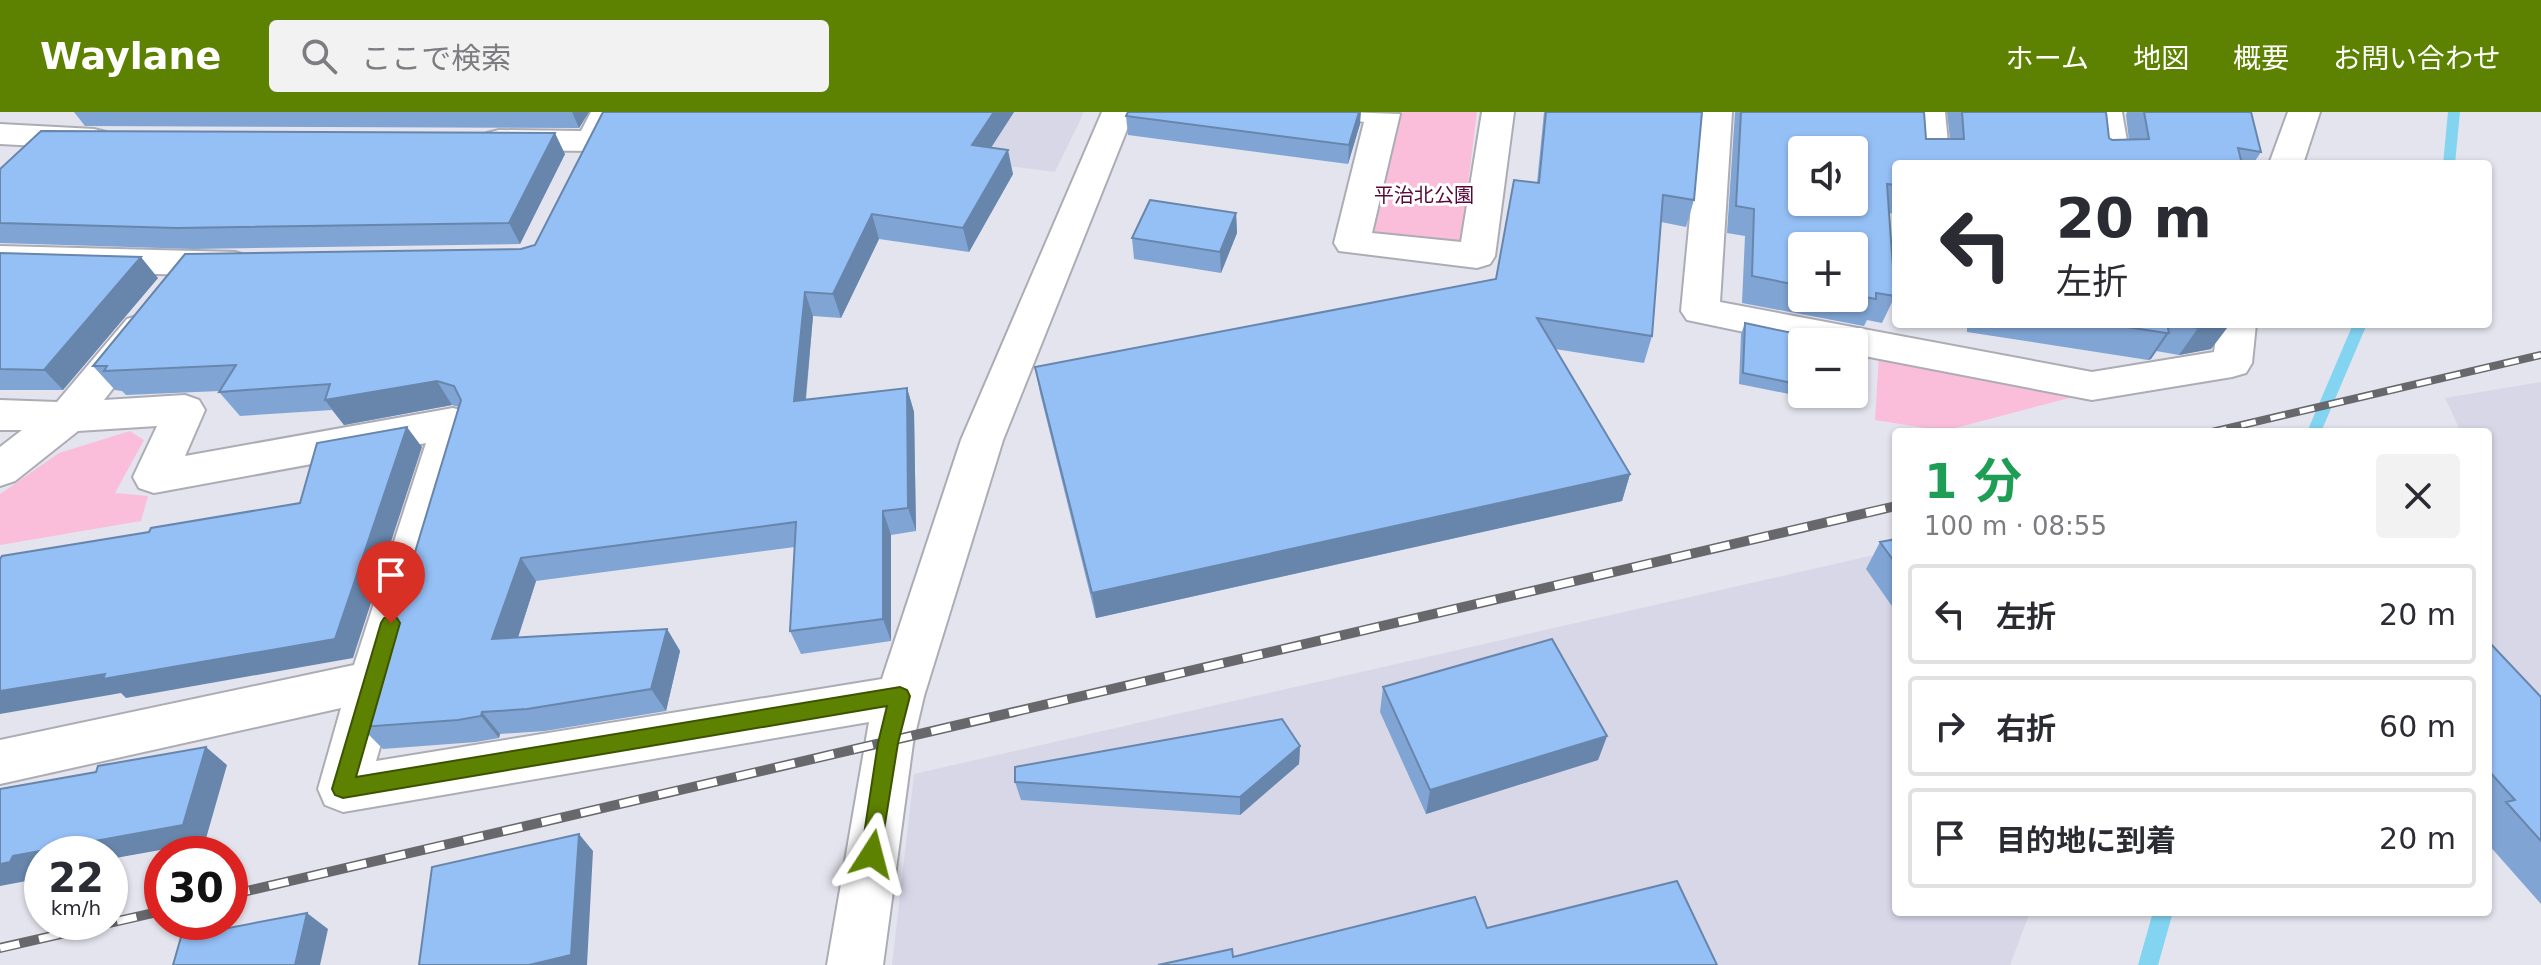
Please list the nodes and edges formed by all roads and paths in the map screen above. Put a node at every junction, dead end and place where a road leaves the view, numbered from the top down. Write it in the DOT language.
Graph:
graph roads {
  1 [pos="76,112"];
  2 [pos="1118,112"];
  3 [pos="1359,112"];
  4 [pos="1498,112"];
  5 [pos="1716,112"];
  6 [pos="1929,112"];
  7 [pos="2106,112"];
  8 [pos="2304,112"];
  9 [pos="599,126"];
  10 [pos="0,134"];
  11 [pos="45,139"];
  12 [pos="123,139"];
  13 [pos="465,139"];
  14 [pos="1933,160"];
  15 [pos="2113,160"];
  16 [pos="2287,160"];
  17 [pos="18,167"];
  18 [pos="572,180"];
  19 [pos="0,258"];
  20 [pos="271,263"];
  21 [pos="193,264"];
  22 [pos="2236,328"];
  23 [pos="1945,341"];
  24 [pos="0,415"];
  25 [pos="68,417"];
  26 [pos="0,470"];
  27 [pos="373,681"];
  28 [pos="900,696"];
  29 [pos="0,762"];
  30 [pos="855,965"];
  1 -- 11 [label="street"];
  2 -- 28 [label="street"];
  3 -- 4 [label="street"];
  5 -- 23 [label="street"];
  6 -- 14 [label="street"];
  7 -- 15 [label="street"];
  8 -- 16 [label="street"];
  9 -- 13 [label="street"];
  9 -- 18 [label="street"];
  10 -- 11 [label="street"];
  11 -- 12 [label="street"];
  11 -- 17 [label="street"];
  19 -- 21 [label="street"];
  20 -- 21 [label="street"];
  21 -- 25 [label="street"];
  22 -- 23 [label="street"];
  24 -- 25 [label="street"];
  25 -- 26 [label="street"];
  25 -- 27 [label="street"];
  27 -- 28 [label="street"];
  27 -- 29 [label="street"];
  28 -- 30 [label="street"];
}
